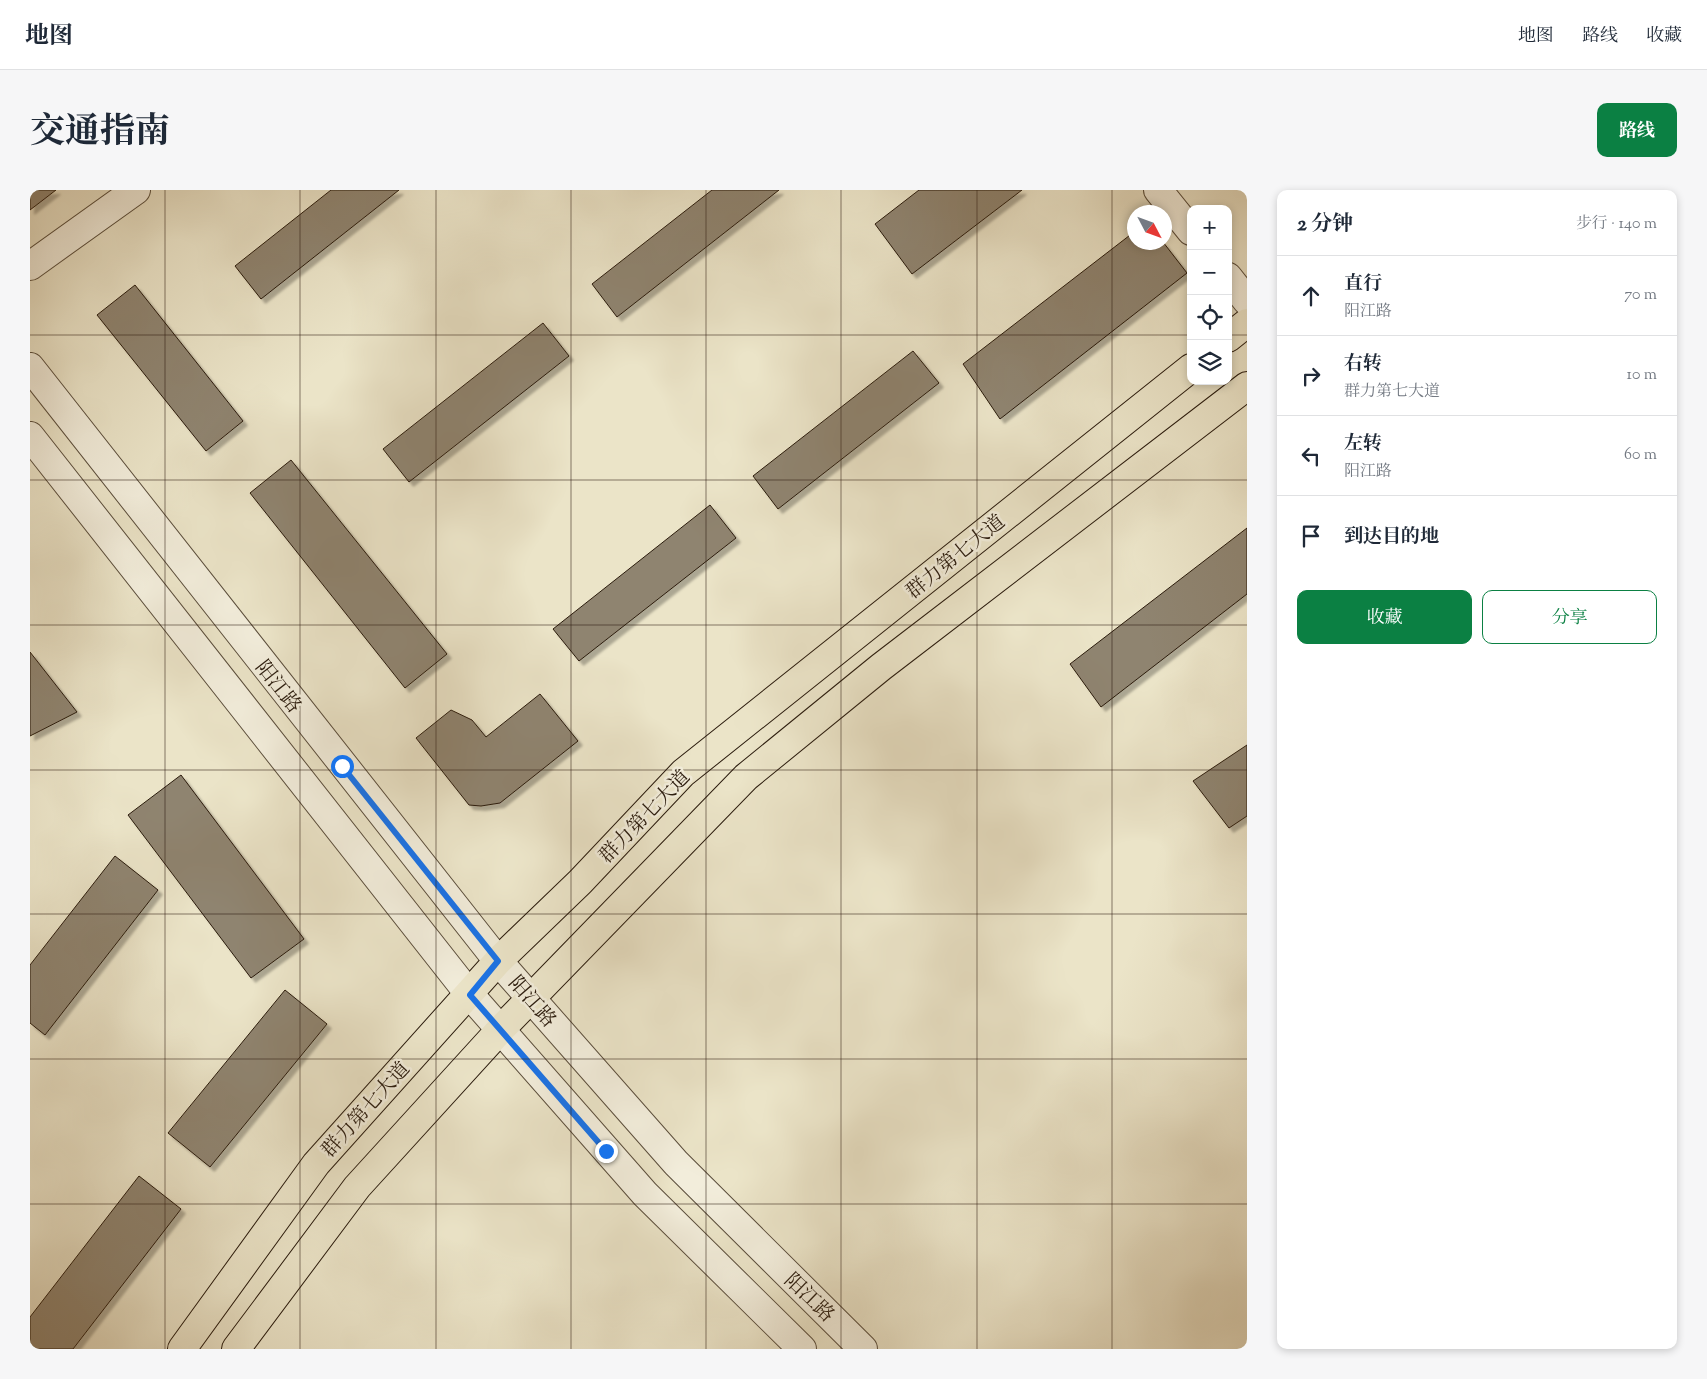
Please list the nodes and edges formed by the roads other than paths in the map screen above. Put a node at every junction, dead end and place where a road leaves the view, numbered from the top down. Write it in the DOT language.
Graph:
graph roads {
  1 [pos="136,190"];
  2 [pos="1158,190"];
  3 [pos="1187,226"];
  4 [pos="30,266"];
  5 [pos="1232,282"];
  6 [pos="1247,301"];
  7 [pos="1247,323"];
  8 [pos="1232,335"];
  9 [pos="30,367"];
  10 [pos="1187,371"];
  11 [pos="1247,386"];
  12 [pos="30,436"];
  13 [pos="498,961"];
  14 [pos="470,995"];
  15 [pos="531,998"];
  16 [pos="500,1030"];
  17 [pos="182,1349"];
  18 [pos="236,1349"];
  19 [pos="802,1349"];
  20 [pos="863,1349"];
  1 -- 4 [label="street"];
  2 -- 3 [label="street"];
  5 -- 6 [label="street"];
  7 -- 8 [label="main road"];
  9 -- 13 [label="street, 阳江路"];
  10 -- 13 [label="main road, 群力第七大道"];
  11 -- 15 [label="main road, 群力第七大道"];
  12 -- 14 [label="street, 阳江路"];
  13 -- 14 [label="main road, 群力第七大道"];
  13 -- 15 [label="street, 阳江路"];
  14 -- 16 [label="street, 阳江路"];
  14 -- 17 [label="main road, 群力第七大道"];
  15 -- 16 [label="main road, 群力第七大道"];
  15 -- 20 [label="street, 阳江路"];
  16 -- 18 [label="main road, 群力第七大道"];
  16 -- 19 [label="street, 阳江路"];
}
